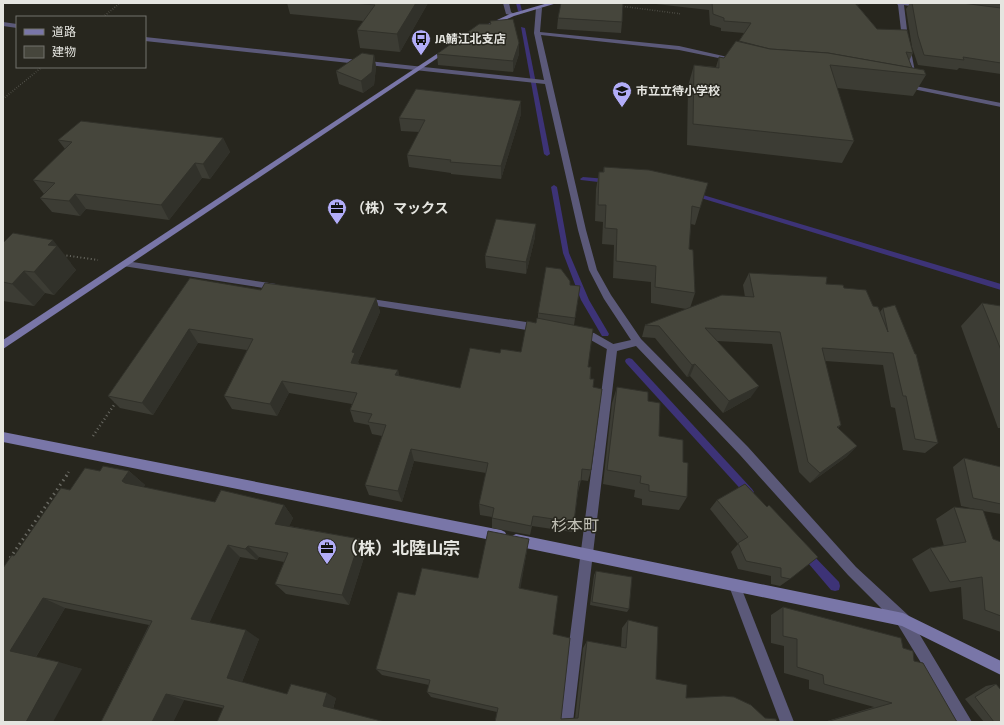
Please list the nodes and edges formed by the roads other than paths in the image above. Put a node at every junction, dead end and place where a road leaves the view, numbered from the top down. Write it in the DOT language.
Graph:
graph roads {
  1 [pos="506,3"];
  2 [pos="554,3"];
  3 [pos="900,3"];
  4 [pos="928,6"];
  5 [pos="539,8"];
  6 [pos="512,15"];
  7 [pos="3,24"];
  8 [pos="16,26"];
  9 [pos="477,31"];
  10 [pos="538,34"];
  11 [pos="146,39"];
  12 [pos="454,45"];
  13 [pos="745,62"];
  14 [pos="419,67"];
  15 [pos="544,81"];
  16 [pos="896,85"];
  17 [pos="920,89"];
  18 [pos="1001,105"];
  19 [pos="126,264"];
  20 [pos="289,289"];
  21 [pos="358,300"];
  22 [pos="552,330"];
  23 [pos="568,332"];
  24 [pos="638,342"];
  25 [pos="3,345"];
  26 [pos="612,348"];
  27 [pos="3,437"];
  28 [pos="586,554"];
  29 [pos="735,586"];
  30 [pos="903,620"];
  31 [pos="1001,668"];
  32 [pos="566,722"];
  33 [pos="787,722"];
  34 [pos="965,722"];
  1 -- 6 [label="street"];
  2 -- 5 [label="street"];
  3 -- 4 [label="street"];
  3 -- 17 [label="street"];
  5 -- 6 [label="street"];
  5 -- 10 [label="street"];
  6 -- 9 [label="street"];
  7 -- 8 [label="street"];
  10 -- 13 [label="street"];
  10 -- 15 [label="street"];
  11 -- 14 [label="street"];
  12 -- 14 [label="street"];
  14 -- 15 [label="street"];
  14 -- 19 [label="street"];
  15 -- 24 [label="street"];
  16 -- 17 [label="street"];
  17 -- 18 [label="street"];
  19 -- 20 [label="street"];
  19 -- 25 [label="street"];
  21 -- 22 [label="street"];
  23 -- 26 [label="street"];
  24 -- 26 [label="street"];
  24 -- 30 [label="street"];
  26 -- 28 [label="street"];
  27 -- 28 [label="street"];
  28 -- 29 [label="street"];
  28 -- 32 [label="street"];
  29 -- 30 [label="street"];
  29 -- 33 [label="street"];
  30 -- 31 [label="street"];
  30 -- 34 [label="street"];
}
